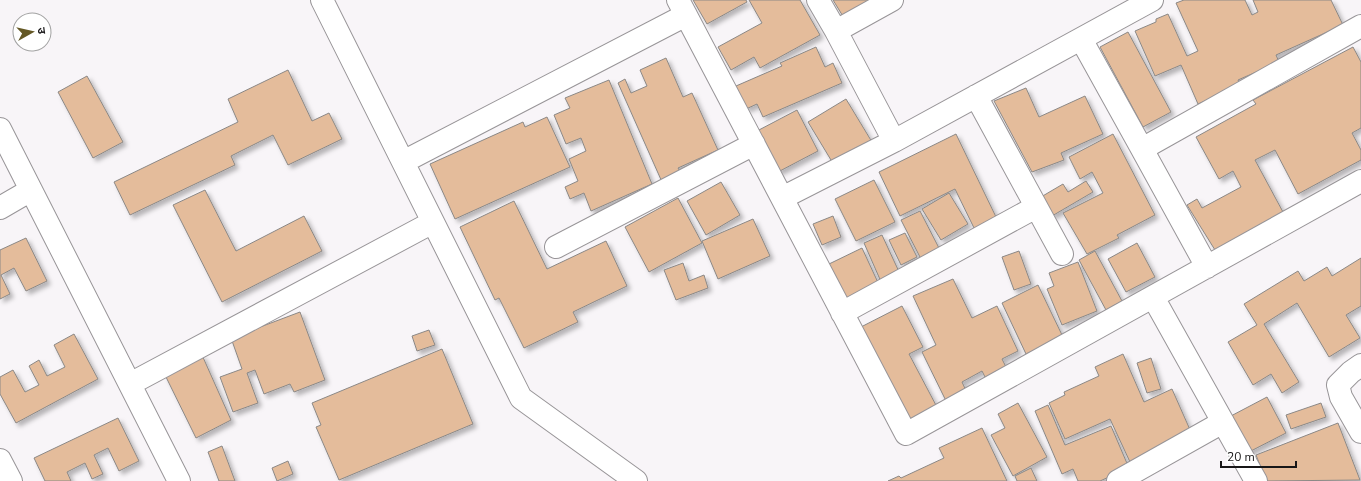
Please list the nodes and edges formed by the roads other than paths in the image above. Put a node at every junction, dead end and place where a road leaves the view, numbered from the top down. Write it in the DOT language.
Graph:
graph roads {
  1 [pos="322,0"];
  2 [pos="818,0"];
  3 [pos="892,0"];
  4 [pos="1152,0"];
  5 [pos="682,8"];
  6 [pos="1361,26"];
  7 [pos="836,31"];
  8 [pos="1081,39"];
  9 [pos="976,96"];
  10 [pos="0,129"];
  11 [pos="894,141"];
  12 [pos="754,144"];
  13 [pos="1142,149"];
  14 [pos="403,162"];
  15 [pos="1361,181"];
  16 [pos="31,190"];
  17 [pos="782,198"];
  18 [pos="1036,207"];
  19 [pos="0,208"];
  20 [pos="433,222"];
  21 [pos="556,247"];
  22 [pos="1062,254"];
  23 [pos="1207,267"];
  24 [pos="1153,297"];
  25 [pos="842,313"];
  26 [pos="1361,365"];
  27 [pos="130,384"];
  28 [pos="1223,422"];
  29 [pos="1361,432"];
  30 [pos="0,460"];
  31 [pos="11,481"];
  32 [pos="179,481"];
  33 [pos="636,481"];
  34 [pos="1120,481"];
  35 [pos="1256,481"];
  1 -- 14 [label="street"];
  2 -- 7 [label="street"];
  3 -- 7 [label="street"];
  4 -- 8 [label="street"];
  5 -- 12 [label="street"];
  5 -- 14 [label="street"];
  6 -- 13 [label="street"];
  7 -- 11 [label="street"];
  8 -- 9 [label="street"];
  8 -- 13 [label="street"];
  9 -- 11 [label="street"];
  9 -- 18 [label="street"];
  10 -- 16 [label="street"];
  11 -- 17 [label="street"];
  12 -- 17 [label="street"];
  12 -- 21 [label="street"];
  13 -- 23 [label="street"];
  14 -- 20 [label="street"];
  15 -- 23 [label="street"];
  16 -- 19 [label="street"];
  16 -- 27 [label="street"];
  17 -- 25 [label="street"];
  18 -- 22 [label="street"];
  18 -- 25 [label="street"];
  20 -- 27 [label="street"];
  20 -- 33 [label="street"];
  23 -- 24 [label="street"];
  24 -- 25 [label="street"];
  24 -- 28 [label="street"];
  26 -- 29 [label="street"];
  27 -- 32 [label="street"];
  28 -- 34 [label="street"];
  28 -- 35 [label="street"];
  30 -- 31 [label="street"];
}
